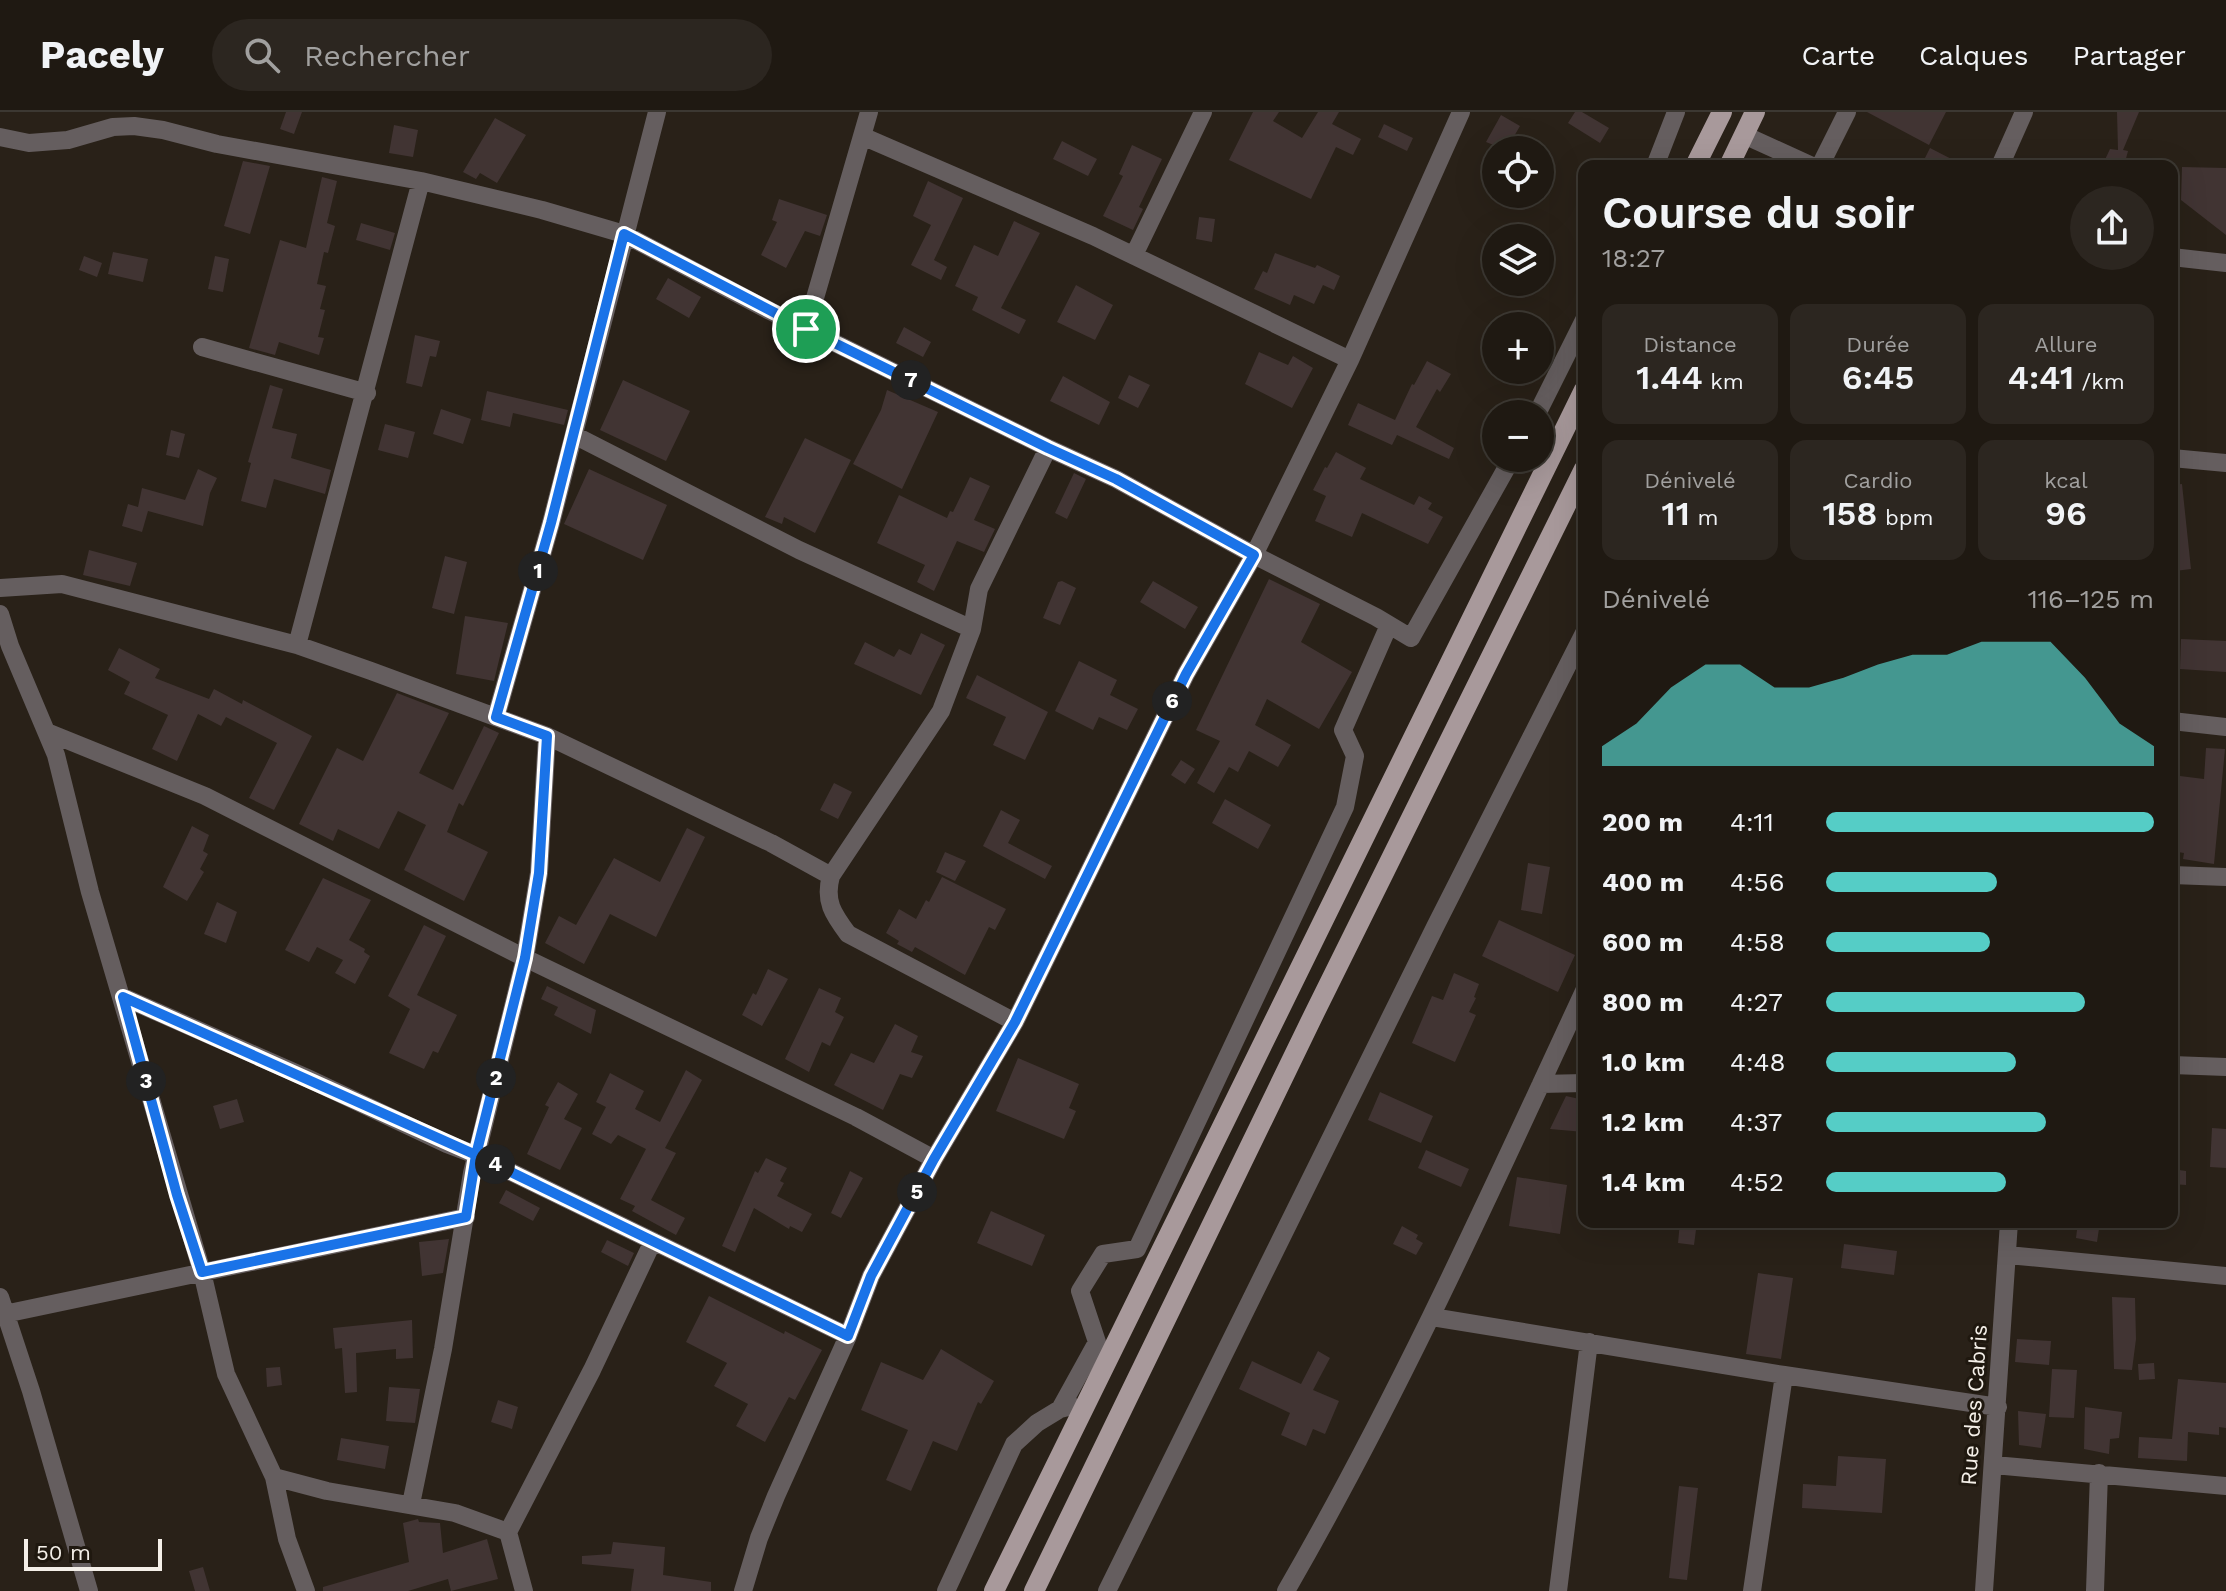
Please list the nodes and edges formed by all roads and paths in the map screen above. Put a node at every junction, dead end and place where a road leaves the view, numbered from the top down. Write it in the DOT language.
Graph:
graph roads {
  1 [pos="657,112"];
  2 [pos="869,112"];
  3 [pos="1203,112"];
  4 [pos="1461,112"];
  5 [pos="1676,112"];
  6 [pos="1722,112"];
  7 [pos="1755,112"];
  8 [pos="1847,112"];
  9 [pos="2024,112"];
  10 [pos="1744,135"];
  11 [pos="862,136"];
  12 [pos="0,137"];
  13 [pos="1657,160"];
  14 [pos="1698,160"];
  15 [pos="1732,160"];
  16 [pos="1799,160"];
  17 [pos="1823,160"];
  18 [pos="2003,160"];
  19 [pos="421,181"];
  20 [pos="624,234"];
  21 [pos="1134,255"];
  22 [pos="2178,258"];
  23 [pos="2226,263"];
  24 [pos="806,329"];
  25 [pos="1578,332"];
  26 [pos="202,347"];
  27 [pos="1350,360"];
  28 [pos="367,393"];
  29 [pos="1544,400"];
  30 [pos="1578,402"];
  31 [pos="574,435"];
  32 [pos="1048,448"];
  33 [pos="2178,459"];
  34 [pos="2226,463"];
  35 [pos="1504,472"];
  36 [pos="1578,481"];
  37 [pos="1254,555"];
  38 [pos="0,588"];
  39 [pos="0,614"];
  40 [pos="1389,625"];
  41 [pos="972,629"];
  42 [pos="297,645"];
  43 [pos="1578,645"];
  44 [pos="5,648"];
  45 [pos="496,717"];
  46 [pos="2178,722"];
  47 [pos="2226,727"];
  48 [pos="47,732"];
  49 [pos="547,736"];
  50 [pos="2178,875"];
  51 [pos="831,876"];
  52 [pos="2226,877"];
  53 [pos="525,958"];
  54 [pos="123,997"];
  55 [pos="1578,1004"];
  56 [pos="1015,1022"];
  57 [pos="2178,1065"];
  58 [pos="2226,1067"];
  59 [pos="1578,1083"];
  60 [pos="1541,1084"];
  61 [pos="476,1155"];
  62 [pos="934,1159"];
  63 [pos="466,1217"];
  64 [pos="2009,1228"];
  65 [pos="653,1241"];
  66 [pos="2008,1255"];
  67 [pos="202,1272"];
  68 [pos="2226,1276"];
  69 [pos="2,1309"];
  70 [pos="1432,1317"];
  71 [pos="848,1336"];
  72 [pos="1589,1342"];
  73 [pos="1784,1375"];
  74 [pos="1086,1403"];
  75 [pos="1998,1407"];
  76 [pos="1060,1409"];
  77 [pos="1994,1465"];
  78 [pos="2099,1473"];
  79 [pos="274,1477"];
  80 [pos="2226,1486"];
  81 [pos="411,1504"];
  82 [pos="508,1532"];
  83 [pos="89,1591"];
  84 [pos="306,1591"];
  85 [pos="524,1591"];
  86 [pos="743,1591"];
  87 [pos="946,1591"];
  88 [pos="994,1591"];
  89 [pos="1034,1591"];
  90 [pos="1107,1591"];
  91 [pos="1286,1591"];
  92 [pos="1558,1591"];
  93 [pos="1752,1591"];
  94 [pos="1984,1591"];
  95 [pos="2095,1591"];
  1 -- 20 [label="street"];
  2 -- 11 [label="street"];
  3 -- 21 [label="street"];
  4 -- 27 [label="street"];
  5 -- 13 [label="street"];
  6 -- 14 [label="main road"];
  7 -- 10 [label="main road"];
  8 -- 17 [label="street"];
  9 -- 18 [label="street"];
  10 -- 15 [label="main road"];
  10 -- 16 [label="street"];
  11 -- 21 [label="street"];
  11 -- 24 [label="street"];
  12 -- 19 [label="street"];
  19 -- 20 [label="street"];
  19 -- 28 [label="street"];
  20 -- 24 [label="street"];
  20 -- 31 [label="street"];
  21 -- 27 [label="street"];
  22 -- 23 [label="street"];
  24 -- 32 [label="street"];
  25 -- 29 [label="street"];
  26 -- 28 [label="street"];
  27 -- 37 [label="street"];
  28 -- 42 [label="street"];
  30 -- 74 [label="main road"];
  31 -- 41 [label="street"];
  31 -- 45 [label="street"];
  32 -- 37 [label="street"];
  32 -- 41 [label="street"];
  33 -- 34 [label="street"];
  35 -- 40 [label="street"];
  36 -- 89 [label="main road"];
  37 -- 40 [label="street"];
  37 -- 56 [label="street"];
  38 -- 42 [label="street"];
  39 -- 44 [label="street"];
  40 -- 76 [label="street"];
  41 -- 51 [label="street"];
  42 -- 45 [label="street"];
  43 -- 90 [label="street"];
  44 -- 48 [label="street"];
  45 -- 49 [label="street"];
  46 -- 47 [label="street"];
  48 -- 53 [label="street"];
  48 -- 54 [label="street"];
  49 -- 51 [label="street"];
  49 -- 53 [label="street"];
  50 -- 52 [label="street"];
  51 -- 56 [label="street"];
  53 -- 61 [label="street"];
  53 -- 62 [label="street"];
  54 -- 61 [label="street"];
  54 -- 67 [label="street"];
  55 -- 60 [label="street"];
  56 -- 62 [label="street"];
  57 -- 58 [label="street"];
  59 -- 60 [label="street"];
  60 -- 70 [label="street"];
  61 -- 63 [label="street"];
  61 -- 65 [label="street"];
  62 -- 71 [label="street"];
  63 -- 67 [label="street"];
  63 -- 81 [label="street"];
  64 -- 66 [label="street, Rue des Cabris"];
  65 -- 71 [label="street"];
  65 -- 82 [label="street"];
  66 -- 68 [label="street"];
  66 -- 75 [label="street, Rue des Cabris"];
  67 -- 69 [label="street"];
  67 -- 79 [label="street"];
  69 -- 83 [label="street"];
  70 -- 72 [label="street"];
  70 -- 91 [label="street"];
  71 -- 86 [label="street"];
  72 -- 73 [label="street"];
  72 -- 92 [label="street"];
  73 -- 75 [label="street"];
  73 -- 93 [label="street"];
  74 -- 76 [label="street"];
  74 -- 88 [label="main road"];
  75 -- 77 [label="street, Rue des Cabris"];
  76 -- 87 [label="street"];
  77 -- 78 [label="street"];
  77 -- 94 [label="street, Rue des Cabris"];
  78 -- 80 [label="street"];
  78 -- 95 [label="street"];
  79 -- 81 [label="street"];
  79 -- 84 [label="street"];
  81 -- 82 [label="street"];
  82 -- 85 [label="street"];
}
